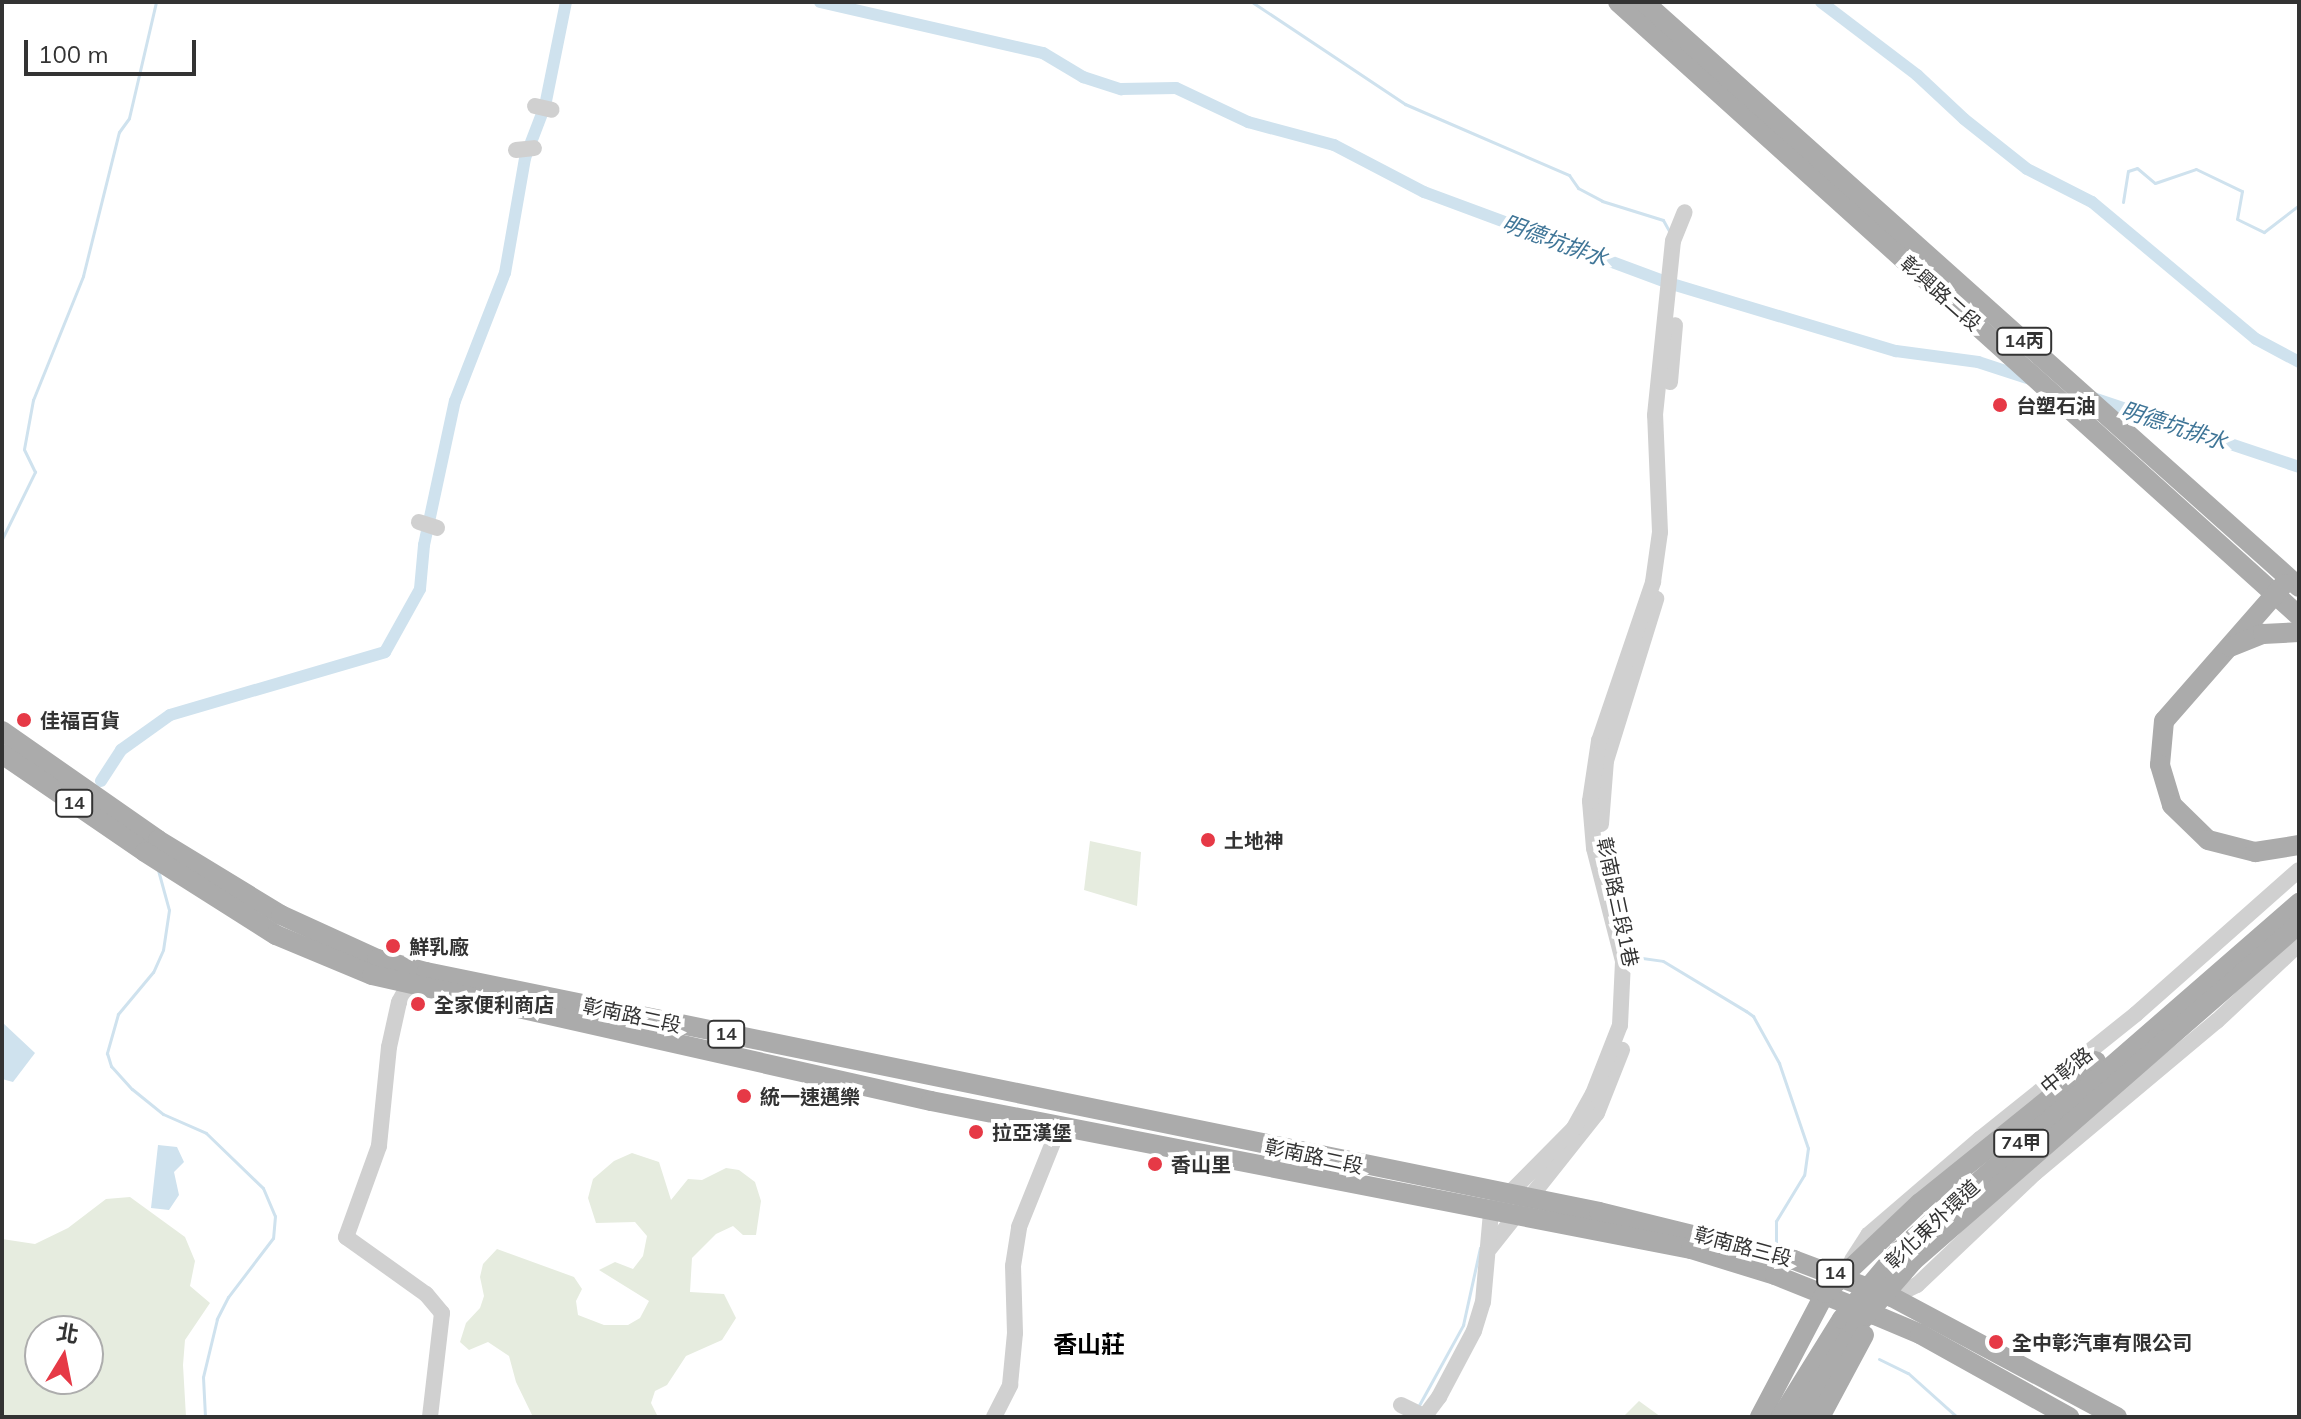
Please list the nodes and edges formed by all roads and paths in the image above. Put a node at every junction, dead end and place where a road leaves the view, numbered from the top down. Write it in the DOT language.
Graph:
graph roads {
  1 [pos="1618,2"];
  2 [pos="1644,2"];
  3 [pos="534,148"];
  4 [pos="516,150"];
  5 [pos="1674,270"];
  6 [pos="419,522"];
  7 [pos="437,528"];
  8 [pos="1653,582"];
  9 [pos="2294,583"];
  10 [pos="2276,595"];
  11 [pos="2299,616"];
  12 [pos="2299,632"];
  13 [pos="2226,649"];
  14 [pos="2,731"];
  15 [pos="2,754"];
  16 [pos="2299,845"];
  17 [pos="151,846"];
  18 [pos="2299,870"];
  19 [pos="2299,903"];
  20 [pos="2299,924"];
  21 [pos="2299,944"];
  22 [pos="329,947"];
  23 [pos="2182,971"];
  24 [pos="426,972"];
  25 [pos="2224,978"];
  26 [pos="408,986"];
  27 [pos="2136,1014"];
  28 [pos="602,1019"];
  29 [pos="2217,1021"];
  30 [pos="2174,1054"];
  31 [pos="1067,1104"];
  32 [pos="1060,1125"];
  33 [pos="1517,1196"];
  34 [pos="1491,1212"];
  35 [pos="1514,1216"];
  36 [pos="1489,1249"];
  37 [pos="1842,1276"];
  38 [pos="1825,1293"];
  39 [pos="1892,1297"];
  40 [pos="1875,1315"];
  41 [pos="1401,1405"];
  42 [pos="430,1417"];
  43 [pos="994,1417"];
  44 [pos="1424,1417"];
  45 [pos="1760,1417"];
  46 [pos="1781,1417"];
  47 [pos="1799,1417"];
  48 [pos="1820,1417"];
  49 [pos="2069,1417"];
  50 [pos="2117,1417"];
  1 -- 10 [label="main road, 彰興路二段 / 14丙"];
  2 -- 9 [label="main road, 彰興路二段 / 14丙"];
  3 -- 4 [label="street"];
  5 -- 8 [label="street, 彰南路三段1巷"];
  6 -- 7 [label="street"];
  8 -- 33 [label="street, 彰南路三段1巷"];
  8 -- 33 [label="street, 彰南路三段1巷"];
  9 -- 10 [label="main road"];
  10 -- 11 [label="main road, 彰興路二段 / 14丙"];
  10 -- 13 [label="main road"];
  12 -- 13 [label="main road"];
  13 -- 16 [label="main road"];
  14 -- 17 [label="main road, 彰南路二段 / 14"];
  15 -- 17 [label="main road, 彰南路二段 / 14"];
  17 -- 22 [label="main road, 彰南路二段 / 14"];
  18 -- 23 [label="street, 中彰路"];
  19 -- 25 [label="main road, 彰化東外環道 / 74甲"];
  20 -- 25 [label="main road, 彰化東外環道 / 74甲"];
  21 -- 29 [label="street"];
  22 -- 24 [label="main road, 彰南路二段 / 14"];
  22 -- 26 [label="main road, 彰南路二段 / 14"];
  23 -- 27 [label="street, 中彰路"];
  23 -- 29 [label="street"];
  24 -- 26 [label="main road"];
  24 -- 28 [label="main road, 彰南路二段 / 14"];
  25 -- 37 [label="main road"];
  25 -- 39 [label="main road, 彰化東外環道"];
  25 -- 46 [label="main road, 彰化東外環道 / 74甲"];
  25 -- 47 [label="main road, 彰化東外環道 / 74甲"];
  26 -- 28 [label="main road, 彰南路二段 / 14"];
  26 -- 42 [label="street"];
  27 -- 30 [label="street"];
  27 -- 37 [label="street, 中彰路"];
  28 -- 31 [label="main road, 彰南路二段 / 14"];
  28 -- 32 [label="main road, 彰南路二段 / 14"];
  29 -- 30 [label="street"];
  30 -- 39 [label="street"];
  31 -- 32 [label="main road"];
  31 -- 33 [label="main road, 彰南路二段 / 14"];
  32 -- 34 [label="main road, 彰南路二段 / 14"];
  32 -- 43 [label="street"];
  33 -- 34 [label="street"];
  33 -- 35 [label="street"];
  33 -- 37 [label="main road, 彰南路三段 / 14"];
  34 -- 35 [label="main road, 14"];
  34 -- 36 [label="street"];
  35 -- 36 [label="street"];
  35 -- 38 [label="main road, 彰南路三段 / 14"];
  36 -- 44 [label="street"];
  37 -- 38 [label="main road"];
  37 -- 39 [label="main road, 彰南路三段 / 14"];
  38 -- 40 [label="main road, 彰南路三段 / 14"];
  38 -- 45 [label="main road"];
  39 -- 40 [label="main road, 彰化東外環道"];
  39 -- 50 [label="main road, 彰南路三段 / 14"];
  40 -- 48 [label="main road, 彰化東外環道"];
  40 -- 49 [label="main road, 彰南路三段 / 14"];
  41 -- 44 [label="street"];
}
